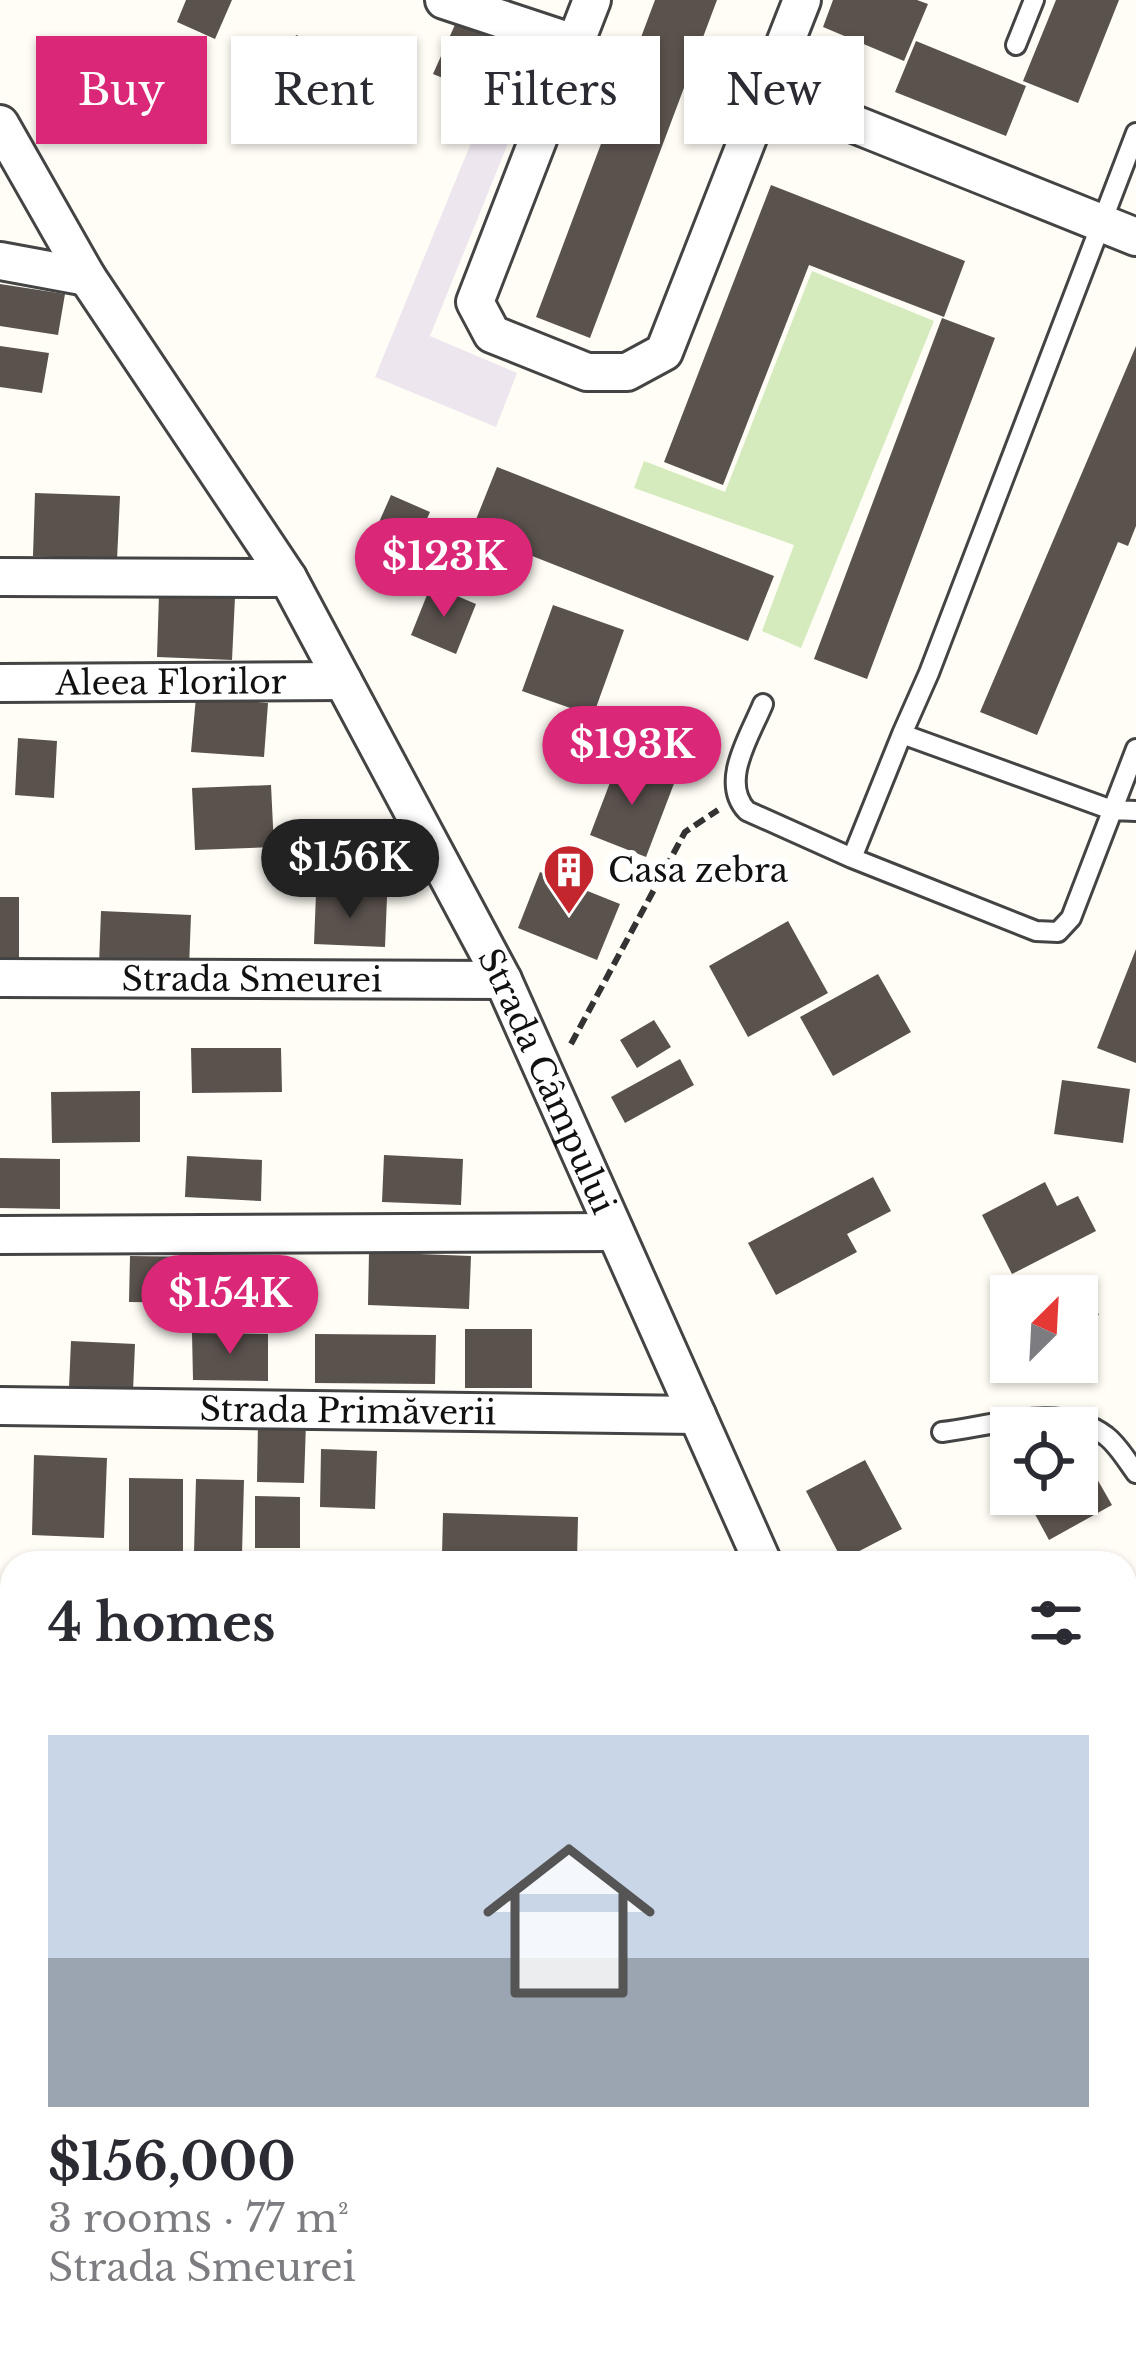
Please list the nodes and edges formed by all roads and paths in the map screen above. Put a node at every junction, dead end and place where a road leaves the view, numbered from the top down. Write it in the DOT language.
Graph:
graph roads {
  1 [pos="443,0"];
  2 [pos="592,0"];
  3 [pos="802,0"];
  4 [pos="1034,0"];
  5 [pos="553,36"];
  6 [pos="577,36"];
  7 [pos="789,36"];
  8 [pos="1016,45"];
  9 [pos="0,124"];
  10 [pos="864,128"];
  11 [pos="1136,133"];
  12 [pos="535,144"];
  13 [pos="747,144"];
  14 [pos="1101,223"];
  15 [pos="1136,237"];
  16 [pos="0,262"];
  17 [pos="87,277"];
  18 [pos="0,577"];
  19 [pos="287,578"];
  20 [pos="343,681"];
  21 [pos="0,683"];
  22 [pos="763,704"];
  23 [pos="902,734"];
  24 [pos="1136,749"];
  25 [pos="738,801"];
  26 [pos="1112,810"];
  27 [pos="1136,811"];
  28 [pos="852,858"];
  29 [pos="0,978"];
  30 [pos="503,980"];
  31 [pos="550,1084"];
  32 [pos="615,1232"];
  33 [pos="0,1235"];
  34 [pos="0,1406"];
  35 [pos="697,1415"];
  36 [pos="942,1432"];
  37 [pos="1136,1473"];
  38 [pos="758,1551"];
  1 -- 5 [label="street"];
  2 -- 6 [label="street"];
  3 -- 7 [label="street"];
  4 -- 8 [label="lane"];
  9 -- 17 [label="street, Strada Câmpului"];
  10 -- 14 [label="street"];
  11 -- 14 [label="lane"];
  12 -- 13 [label="street"];
  14 -- 15 [label="street"];
  14 -- 23 [label="lane"];
  16 -- 17 [label="street"];
  17 -- 19 [label="street, Strada Câmpului"];
  18 -- 19 [label="street"];
  19 -- 20 [label="street, Strada Câmpului"];
  20 -- 21 [label="street, Aleea Florilor"];
  20 -- 30 [label="street, Strada Câmpului"];
  22 -- 25 [label="lane"];
  23 -- 26 [label="lane"];
  23 -- 28 [label="lane"];
  24 -- 26 [label="lane"];
  25 -- 28 [label="lane"];
  25 -- 31 [label="path"];
  26 -- 27 [label="lane"];
  26 -- 28 [label="lane"];
  29 -- 30 [label="street, Strada Smeurei"];
  30 -- 31 [label="street, Strada Câmpului"];
  31 -- 32 [label="street, Strada Câmpului"];
  32 -- 33 [label="street"];
  32 -- 35 [label="street, Strada Câmpului"];
  34 -- 35 [label="street, Strada Primăverii"];
  35 -- 38 [label="street, Strada Câmpului"];
  36 -- 37 [label="lane"];
}
